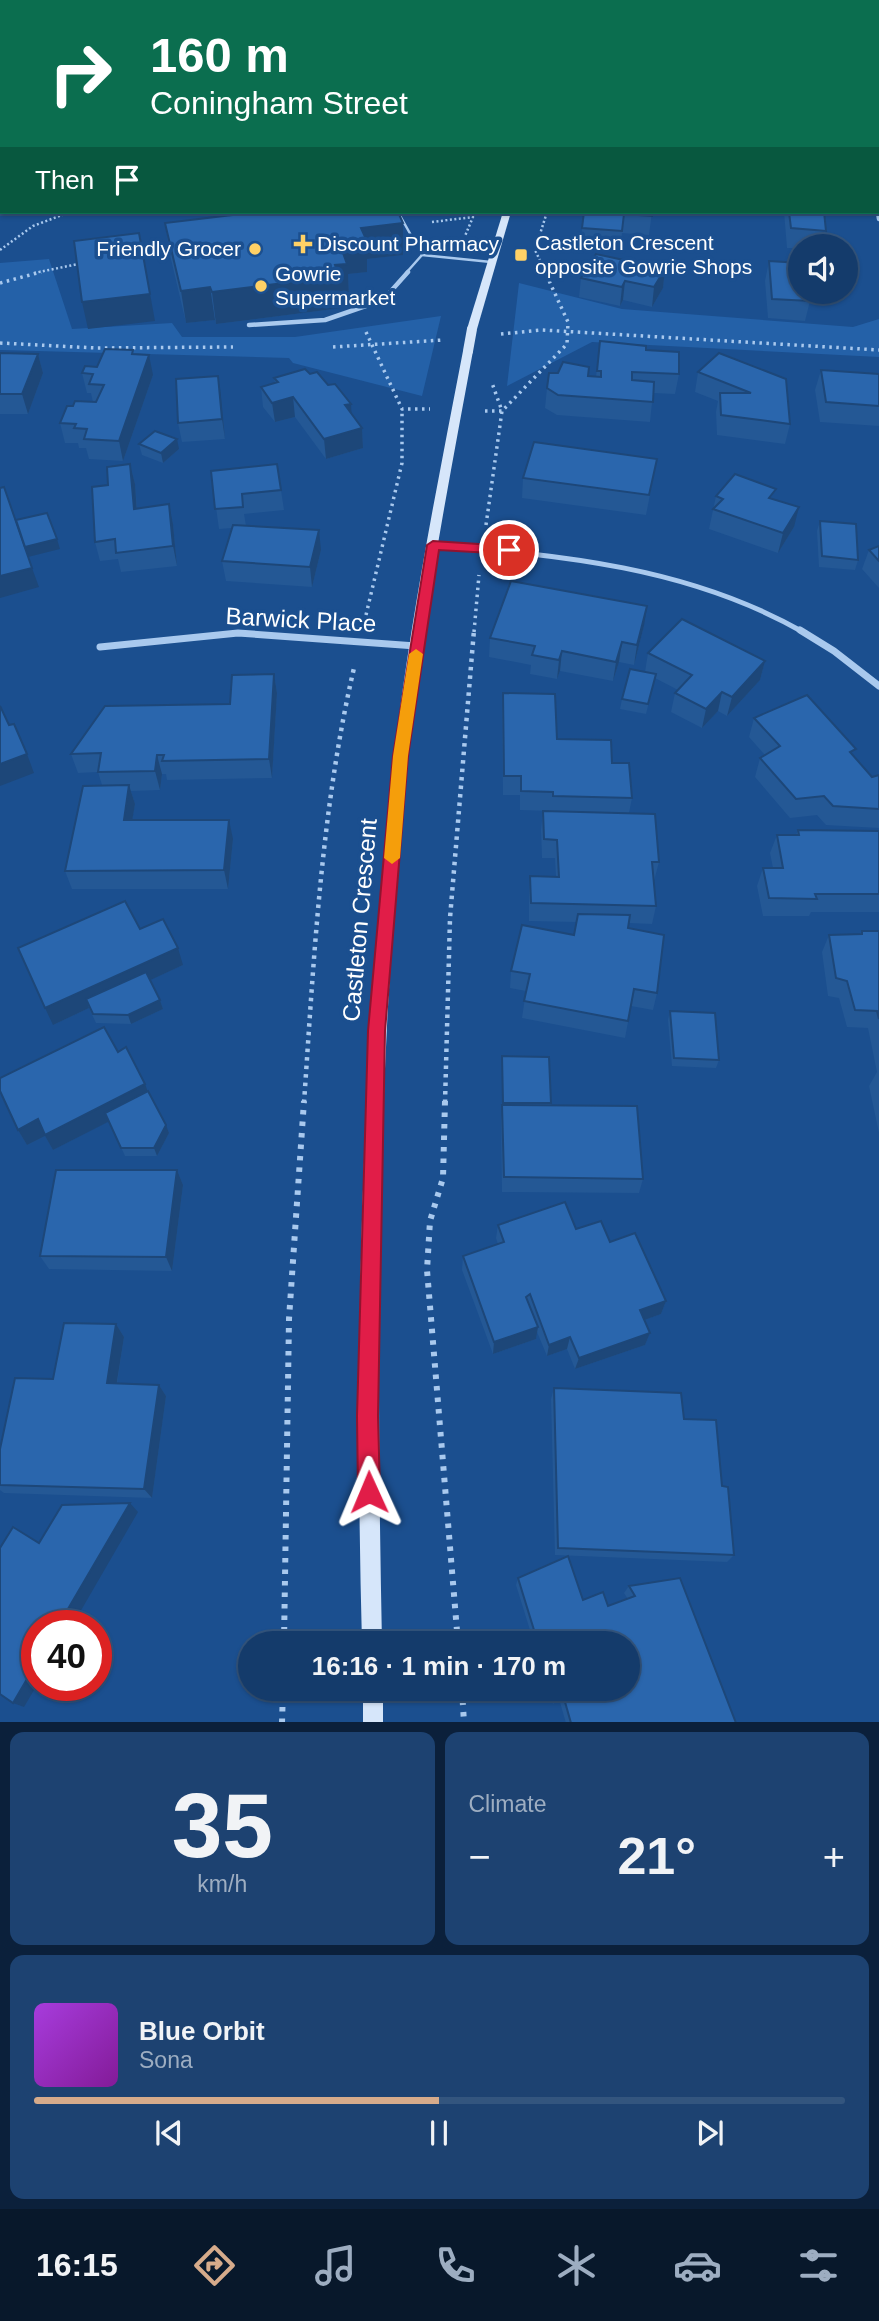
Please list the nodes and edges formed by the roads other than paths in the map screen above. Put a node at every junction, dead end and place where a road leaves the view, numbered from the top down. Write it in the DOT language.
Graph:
graph roads {
  1 [pos="399,214"];
  2 [pos="506,214"];
  3 [pos="422,254"];
  4 [pos="491,262"];
  5 [pos="249,325"];
  6 [pos="433,545"];
  7 [pos="417,646"];
  8 [pos="100,647"];
  9 [pos="879,685"];
  10 [pos="372,1631"];
  11 [pos="373,1701"];
  12 [pos="373,1722"];
  1 -- 3 [label="lane"];
  2 -- 4 [label="street, Castleton Crescent"];
  3 -- 4 [label="lane"];
  3 -- 5 [label="lane"];
  4 -- 6 [label="street, Castleton Crescent, bridge"];
  6 -- 7 [label="street, Castleton Crescent"];
  6 -- 9 [label="street"];
  7 -- 8 [label="street, Barwick Place"];
  7 -- 10 [label="street, Castleton Crescent"];
  11 -- 12 [label="street"];
}
